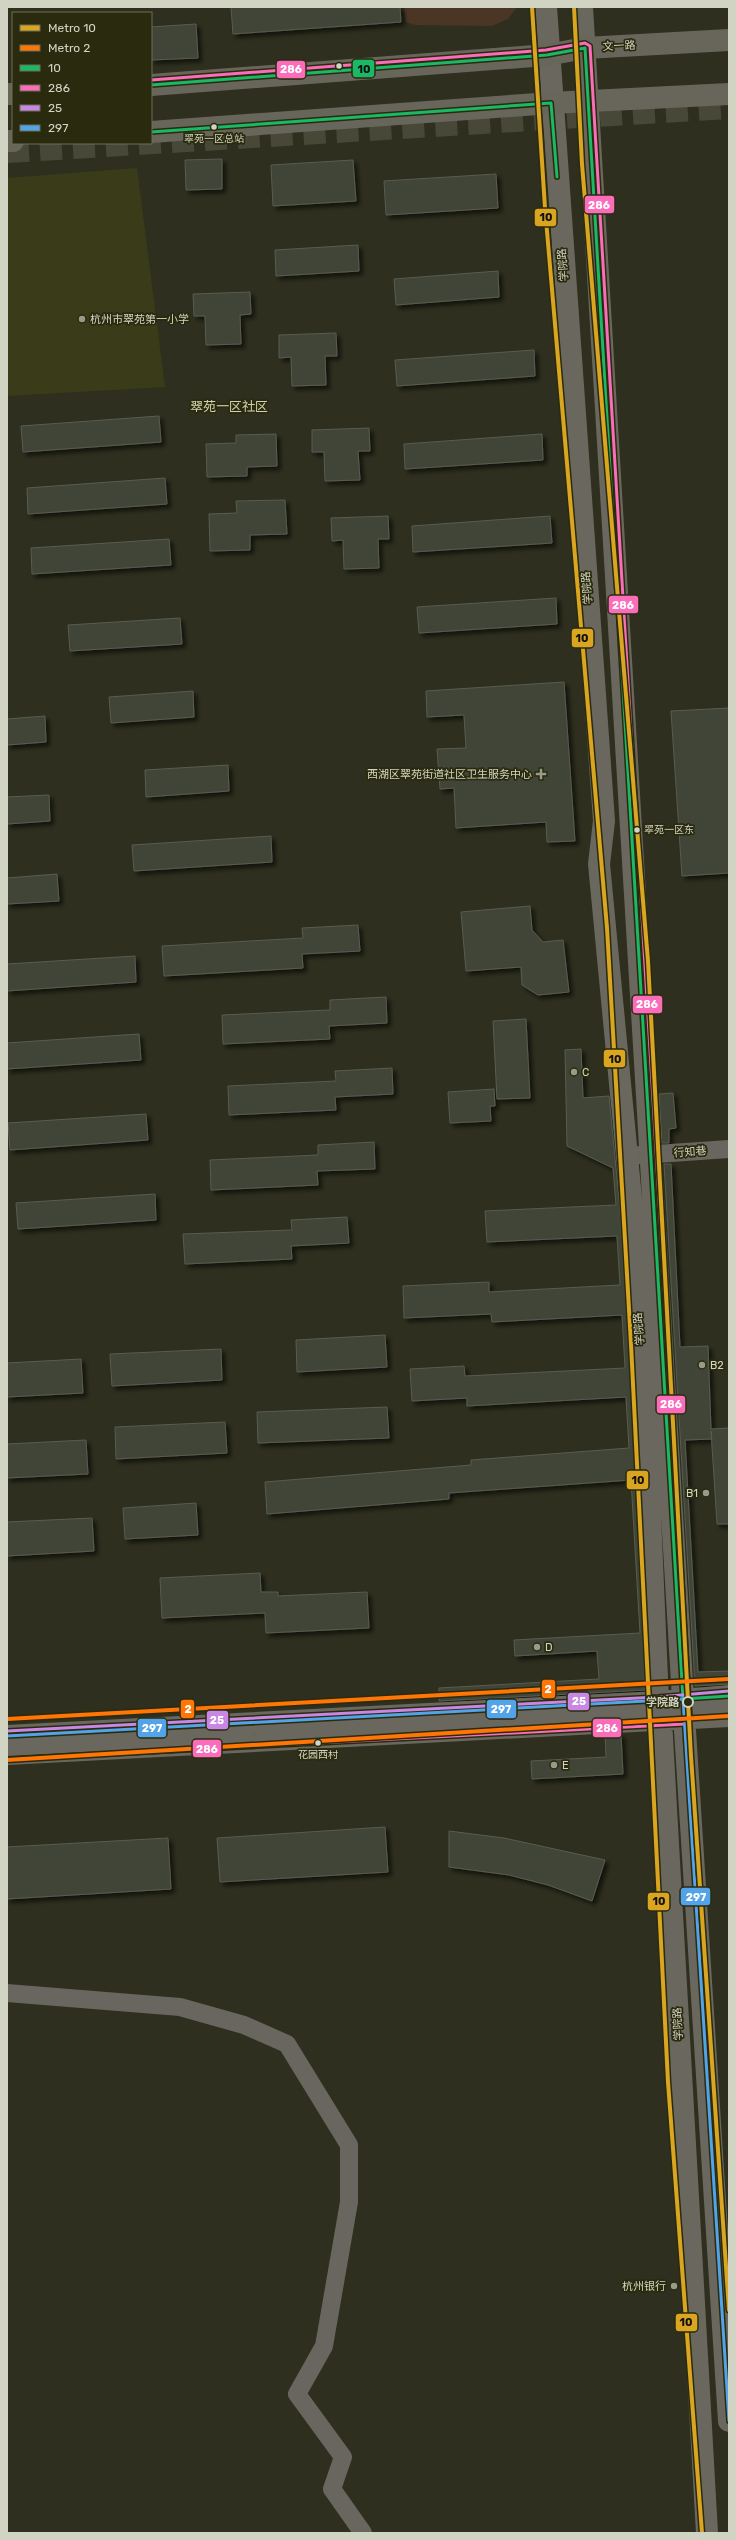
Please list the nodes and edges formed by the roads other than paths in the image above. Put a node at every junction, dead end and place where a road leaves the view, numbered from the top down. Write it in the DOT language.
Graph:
graph roads {
  1 [pos="546,7"];
  2 [pos="582,7"];
  3 [pos="729,40"];
  4 [pos="585,48"];
  5 [pos="548,55"];
  6 [pos="152,85"];
  7 [pos="729,94"];
  8 [pos="587,102"];
  9 [pos="551,103"];
  10 [pos="152,132"];
  11 [pos="729,1149"];
  12 [pos="651,1154"];
  13 [pos="627,1156"];
  14 [pos="729,1696"];
  15 [pos="684,1709"];
  16 [pos="659,1711"];
  17 [pos="729,1716"];
  18 [pos="7,1736"];
  19 [pos="7,1754"];
  20 [pos="7,1993"];
  21 [pos="729,2421"];
  22 [pos="363,2533"];
  23 [pos="707,2533"];
  1 -- 5 [label="main road, 学院路"];
  2 -- 4 [label="main road, 学院路"];
  3 -- 4 [label="main road, 文一路"];
  4 -- 5 [label="main road, 文一路"];
  4 -- 8 [label="main road, 学院路"];
  5 -- 6 [label="main road, 文一路"];
  5 -- 9 [label="main road, 学院路"];
  7 -- 8 [label="main road"];
  8 -- 9 [label="main road"];
  8 -- 12 [label="main road, 学院路"];
  9 -- 10 [label="main road"];
  9 -- 13 [label="main road, 学院路"];
  11 -- 12 [label="street, 行知巷"];
  12 -- 13 [label="street, 行知巷"];
  12 -- 15 [label="main road, 学院路"];
  13 -- 16 [label="main road, 学院路"];
  14 -- 15 [label="main road"];
  15 -- 16 [label="main road"];
  15 -- 17 [label="main road"];
  15 -- 21 [label="main road, 学院路"];
  16 -- 18 [label="main road"];
  16 -- 19 [label="main road"];
  16 -- 23 [label="main road, 学院路"];
  20 -- 22 [label="street"];
}
